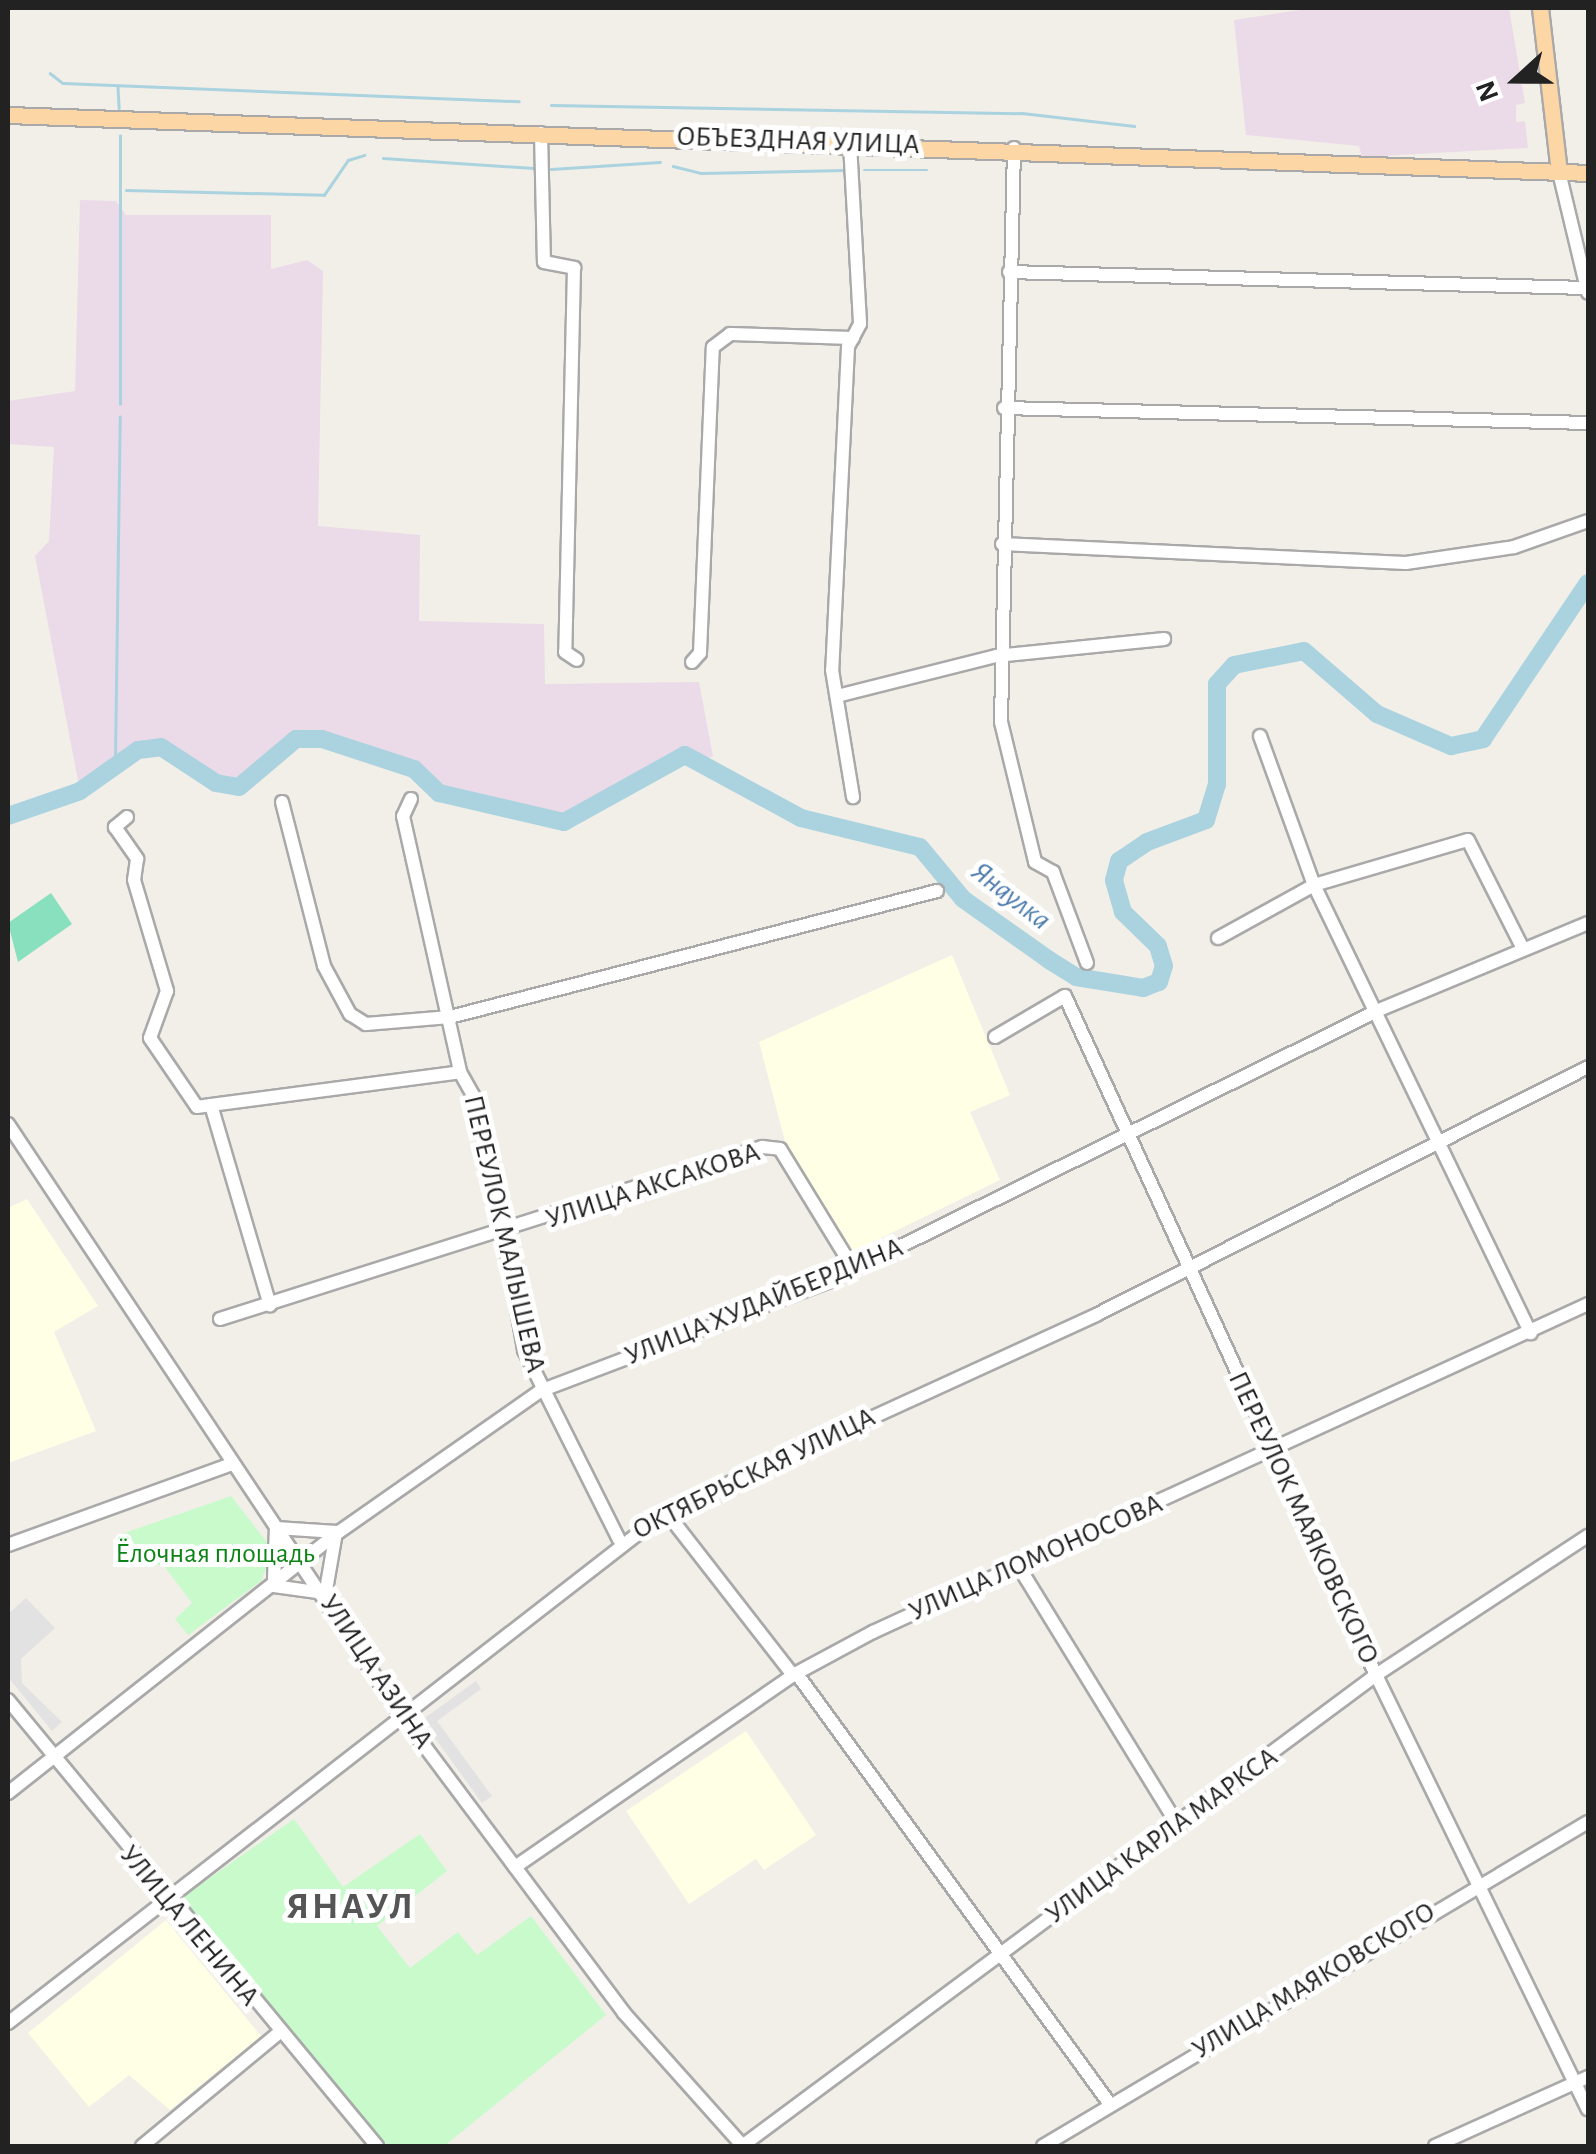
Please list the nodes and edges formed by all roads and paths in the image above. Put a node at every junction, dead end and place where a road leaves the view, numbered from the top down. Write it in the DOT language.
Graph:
graph roads {
  1 [pos="1540,8"];
  2 [pos="8,116"];
  3 [pos="541,133"];
  4 [pos="850,144"];
  5 [pos="1014,148"];
  6 [pos="1559,172"];
  7 [pos="1588,173"];
  8 [pos="1009,272"];
  9 [pos="1588,290"];
  10 [pos="852,338"];
  11 [pos="1004,408"];
  12 [pos="1588,422"];
  13 [pos="1588,521"];
  14 [pos="1002,544"];
  15 [pos="1164,639"];
  16 [pos="996,656"];
  17 [pos="577,660"];
  18 [pos="692,662"];
  19 [pos="837,696"];
  20 [pos="1260,736"];
  21 [pos="853,797"];
  22 [pos="411,799"];
  23 [pos="282,802"];
  24 [pos="127,817"];
  25 [pos="1314,885"];
  26 [pos="937,891"];
  27 [pos="1588,923"];
  28 [pos="1218,938"];
  29 [pos="1524,949"];
  30 [pos="1087,963"];
  31 [pos="1379,1010"];
  32 [pos="450,1017"];
  33 [pos="995,1037"];
  34 [pos="1588,1067"];
  35 [pos="460,1072"];
  36 [pos="212,1105"];
  37 [pos="8,1124"];
  38 [pos="1130,1132"];
  39 [pos="1435,1137"];
  40 [pos="498,1237"];
  41 [pos="1188,1267"];
  42 [pos="854,1268"];
  43 [pos="1588,1304"];
  44 [pos="270,1305"];
  45 [pos="220,1319"];
  46 [pos="1531,1332"];
  47 [pos="540,1391"];
  48 [pos="1271,1450"];
  49 [pos="232,1464"];
  50 [pos="666,1512"];
  51 [pos="276,1528"];
  52 [pos="339,1532"];
  53 [pos="1588,1536"];
  54 [pos="620,1540"];
  55 [pos="8,1546"];
  56 [pos="301,1561"];
  57 [pos="1020,1567"];
  58 [pos="267,1588"];
  59 [pos="326,1601"];
  60 [pos="795,1674"];
  61 [pos="1376,1675"];
  62 [pos="8,1700"];
  63 [pos="406,1721"];
  64 [pos="53,1756"];
  65 [pos="8,1793"];
  66 [pos="1588,1822"];
  67 [pos="1179,1827"];
  68 [pos="515,1867"];
  69 [pos="1478,1882"];
  70 [pos="164,1900"];
  71 [pos="1006,1951"];
  72 [pos="8,2022"];
  73 [pos="280,2032"];
  74 [pos="1582,2080"];
  75 [pos="1108,2103"];
  76 [pos="1588,2109"];
  77 [pos="142,2146"];
  78 [pos="377,2146"];
  79 [pos="742,2146"];
  80 [pos="1043,2146"];
  81 [pos="1434,2146"];
  1 -- 6 [label="main road"];
  2 -- 3 [label="main road, ОБЪЕЗДНАЯ УЛИЦА"];
  3 -- 4 [label="main road, ОБЪЕЗДНАЯ УЛИЦА"];
  3 -- 17 [label="street"];
  4 -- 5 [label="main road, ОБЪЕЗДНАЯ УЛИЦА"];
  4 -- 10 [label="street"];
  5 -- 6 [label="main road, ОБЪЕЗДНАЯ УЛИЦА"];
  5 -- 8 [label="street"];
  6 -- 7 [label="main road, ОБЪЕЗДНАЯ УЛИЦА"];
  6 -- 9 [label="street"];
  8 -- 9 [label="street"];
  8 -- 11 [label="street"];
  10 -- 18 [label="street"];
  10 -- 19 [label="street"];
  11 -- 12 [label="street"];
  11 -- 14 [label="street"];
  13 -- 14 [label="street"];
  14 -- 16 [label="street"];
  15 -- 16 [label="street"];
  16 -- 19 [label="street"];
  16 -- 30 [label="street"];
  19 -- 21 [label="street"];
  20 -- 25 [label="street"];
  22 -- 32 [label="street, ПЕРЕУЛОК МАЛЫШЕВА"];
  23 -- 32 [label="street"];
  24 -- 36 [label="street"];
  25 -- 28 [label="street"];
  25 -- 29 [label="street"];
  25 -- 31 [label="street"];
  26 -- 32 [label="street"];
  27 -- 29 [label="street, УЛИЦА ХУДАЙБЕРДИНА"];
  29 -- 31 [label="street, УЛИЦА ХУДАЙБЕРДИНА"];
  31 -- 38 [label="street, УЛИЦА ХУДАЙБЕРДИНА"];
  31 -- 39 [label="street"];
  32 -- 35 [label="street, ПЕРЕУЛОК МАЛЫШЕВА"];
  33 -- 38 [label="street, ПЕРЕУЛОК МАЯКОВСКОГО"];
  34 -- 39 [label="street, ОКТЯБРЬСКАЯ УЛИЦА"];
  35 -- 36 [label="street"];
  35 -- 40 [label="street, ПЕРЕУЛОК МАЛЫШЕВА"];
  36 -- 44 [label="street"];
  37 -- 49 [label="street, УЛИЦА АЗИНА"];
  38 -- 41 [label="street, ПЕРЕУЛОК МАЯКОВСКОГО"];
  38 -- 42 [label="street, УЛИЦА ХУДАЙБЕРДИНА"];
  39 -- 41 [label="street, ОКТЯБРЬСКАЯ УЛИЦА"];
  39 -- 46 [label="street"];
  40 -- 42 [label="street, УЛИЦА АКСАКОВА"];
  40 -- 44 [label="street, УЛИЦА АКСАКОВА"];
  40 -- 47 [label="street, ПЕРЕУЛОК МАЛЫШЕВА"];
  41 -- 48 [label="street, ПЕРЕУЛОК МАЯКОВСКОГО"];
  41 -- 50 [label="street, ОКТЯБРЬСКАЯ УЛИЦА"];
  42 -- 47 [label="street, УЛИЦА ХУДАЙБЕРДИНА"];
  43 -- 46 [label="street, УЛИЦА ЛОМОНОСОВА"];
  44 -- 45 [label="street, УЛИЦА АКСАКОВА"];
  46 -- 48 [label="street, УЛИЦА ЛОМОНОСОВА"];
  47 -- 52 [label="street, УЛИЦА ХУДАЙБЕРДИНА"];
  47 -- 54 [label="street, ПЕРЕУЛОК МАЛЫШЕВА"];
  48 -- 57 [label="street, УЛИЦА ЛОМОНОСОВА"];
  48 -- 61 [label="street, ПЕРЕУЛОК МАЯКОВСКОГО"];
  49 -- 51 [label="street, УЛИЦА АЗИНА"];
  49 -- 55 [label="street"];
  50 -- 54 [label="street, ОКТЯБРЬСКАЯ УЛИЦА"];
  50 -- 60 [label="street"];
  51 -- 52 [label="street"];
  51 -- 56 [label="street, УЛИЦА АЗИНА"];
  51 -- 58 [label="street"];
  52 -- 56 [label="street, УЛИЦА ХУДАЙБЕРДИНА"];
  52 -- 59 [label="street"];
  53 -- 61 [label="street, УЛИЦА КАРЛА МАРКСА"];
  54 -- 63 [label="street, ОКТЯБРЬСКАЯ УЛИЦА"];
  56 -- 58 [label="street, УЛИЦА ХУДАЙБЕРДИНА"];
  56 -- 59 [label="street, УЛИЦА АЗИНА"];
  57 -- 60 [label="street, УЛИЦА ЛОМОНОСОВА"];
  57 -- 67 [label="street"];
  58 -- 59 [label="street"];
  58 -- 64 [label="street, УЛИЦА ХУДАЙБЕРДИНА"];
  59 -- 63 [label="street, УЛИЦА АЗИНА"];
  60 -- 68 [label="street, УЛИЦА ЛОМОНОСОВА"];
  60 -- 71 [label="street"];
  61 -- 67 [label="street, УЛИЦА КАРЛА МАРКСА"];
  61 -- 69 [label="street, ПЕРЕУЛОК МАЯКОВСКОГО"];
  62 -- 64 [label="street, УЛИЦА ЛЕНИНА"];
  63 -- 68 [label="street, УЛИЦА АЗИНА"];
  63 -- 70 [label="street, ОКТЯБРЬСКАЯ УЛИЦА"];
  64 -- 65 [label="street, УЛИЦА ХУДАЙБЕРДИНА"];
  64 -- 70 [label="street, УЛИЦА ЛЕНИНА"];
  66 -- 69 [label="street, УЛИЦА МАЯКОВСКОГО"];
  67 -- 71 [label="street, УЛИЦА КАРЛА МАРКСА"];
  68 -- 79 [label="street, УЛИЦА АЗИНА"];
  69 -- 74 [label="street, ПЕРЕУЛОК МАЯКОВСКОГО"];
  69 -- 75 [label="street, УЛИЦА МАЯКОВСКОГО"];
  70 -- 72 [label="street, ОКТЯБРЬСКАЯ УЛИЦА"];
  70 -- 73 [label="street, УЛИЦА ЛЕНИНА"];
  71 -- 75 [label="street"];
  71 -- 79 [label="street, УЛИЦА КАРЛА МАРКСА"];
  73 -- 77 [label="street"];
  73 -- 78 [label="street, УЛИЦА ЛЕНИНА"];
  74 -- 76 [label="street, ПЕРЕУЛОК МАЯКОВСКОГО"];
  74 -- 81 [label="street"];
  75 -- 80 [label="street, УЛИЦА МАЯКОВСКОГО"];
}
